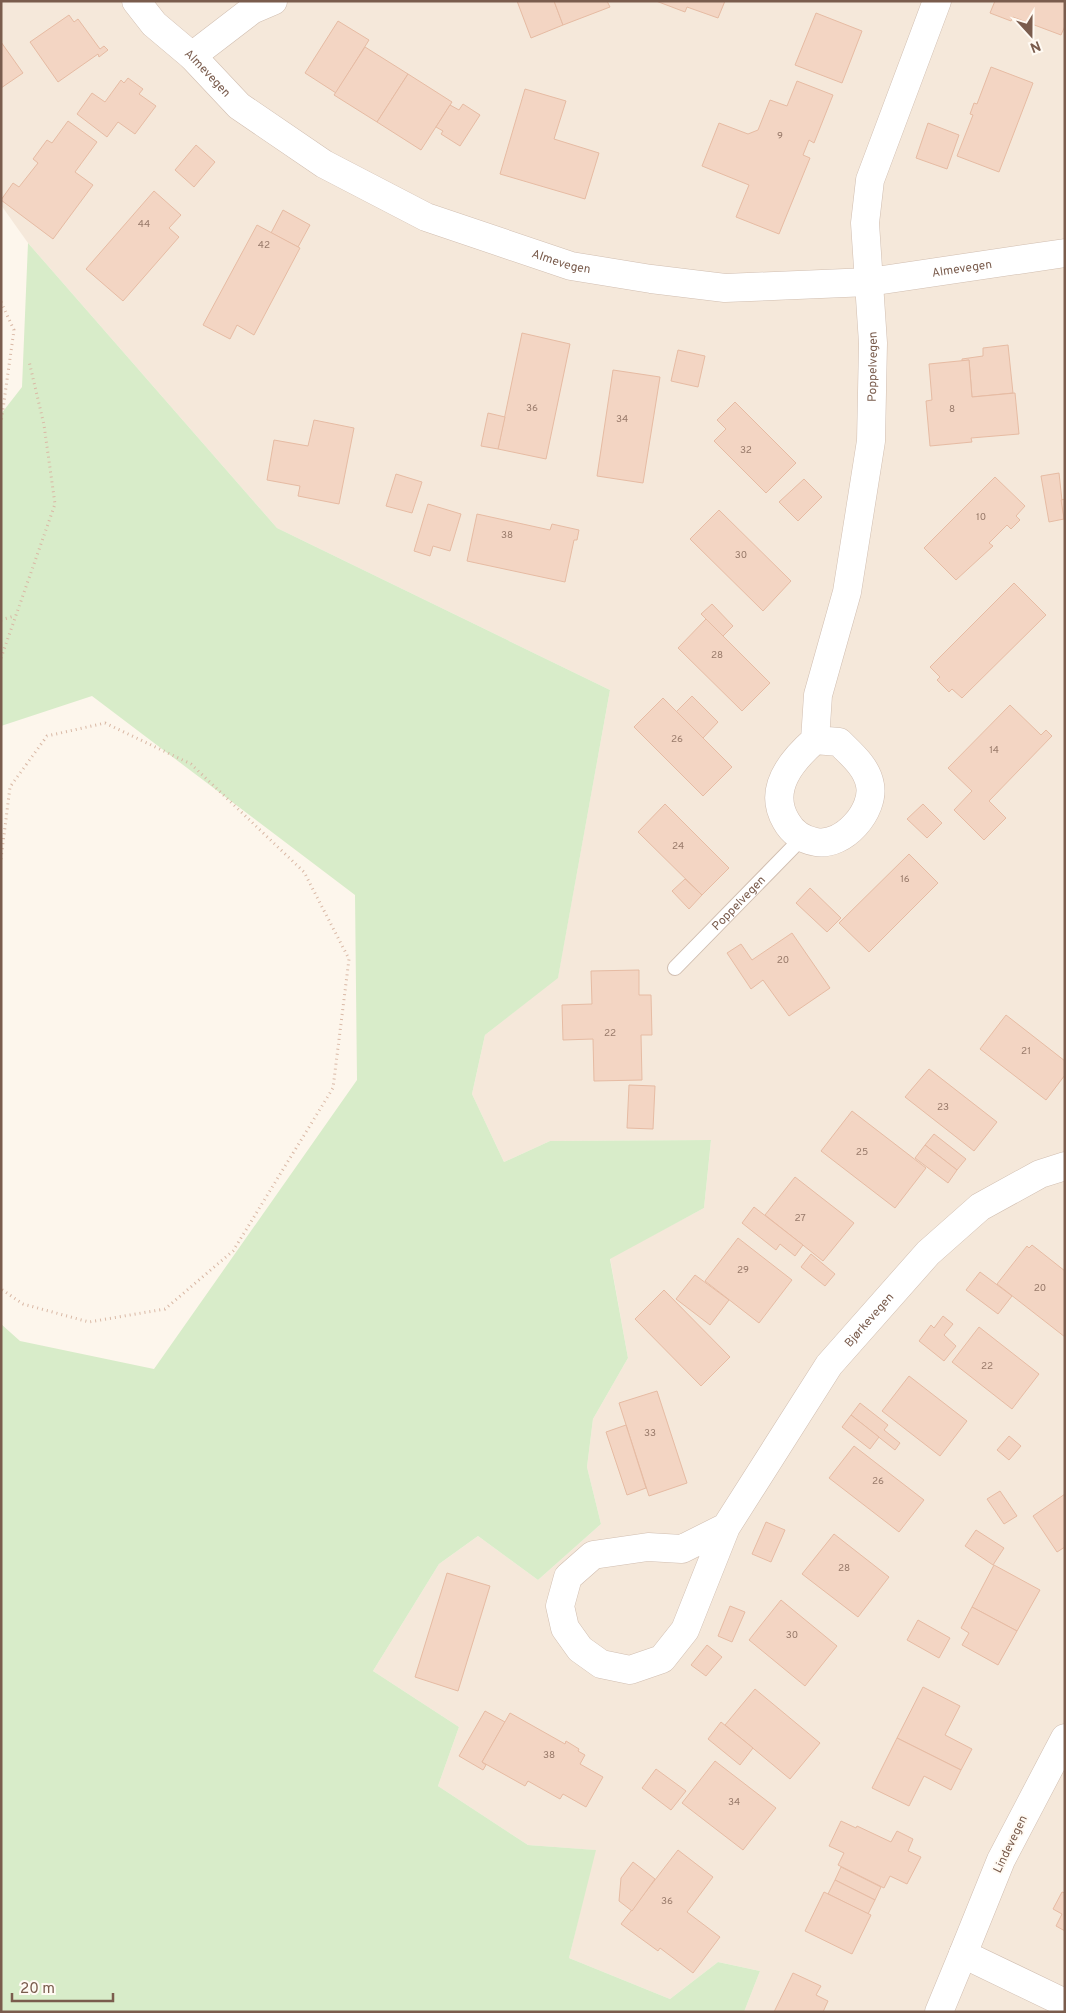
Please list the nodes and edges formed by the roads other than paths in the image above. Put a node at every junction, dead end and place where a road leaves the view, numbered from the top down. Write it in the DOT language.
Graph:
graph roads {
  1 [pos="136,1"];
  2 [pos="273,1"];
  3 [pos="938,1"];
  4 [pos="192,56"];
  5 [pos="1065,253"];
  6 [pos="868,282"];
  7 [pos="816,740"];
  8 [pos="803,838"];
  9 [pos="675,968"];
  10 [pos="1065,1166"];
  11 [pos="726,1527"];
  12 [pos="1065,1738"];
  13 [pos="963,1954"];
  14 [pos="1065,2003"];
  15 [pos="938,2012"];
  1 -- 4 [label="street, Almevegen"];
  2 -- 4 [label="street"];
  3 -- 6 [label="street, Poppelvegen"];
  4 -- 6 [label="street, Almevegen"];
  5 -- 6 [label="street, Almevegen"];
  6 -- 7 [label="street, Poppelvegen"];
  7 -- 8 [label="street"];
  7 -- 8 [label="street"];
  8 -- 9 [label="lane, Poppelvegen"];
  10 -- 11 [label="street, Bjørkevegen"];
  11 -- 11 [label="street, Bjørkevegen"];
  12 -- 13 [label="street, Lindevegen"];
  13 -- 14 [label="street"];
  13 -- 15 [label="street, Lindevegen"];
}
